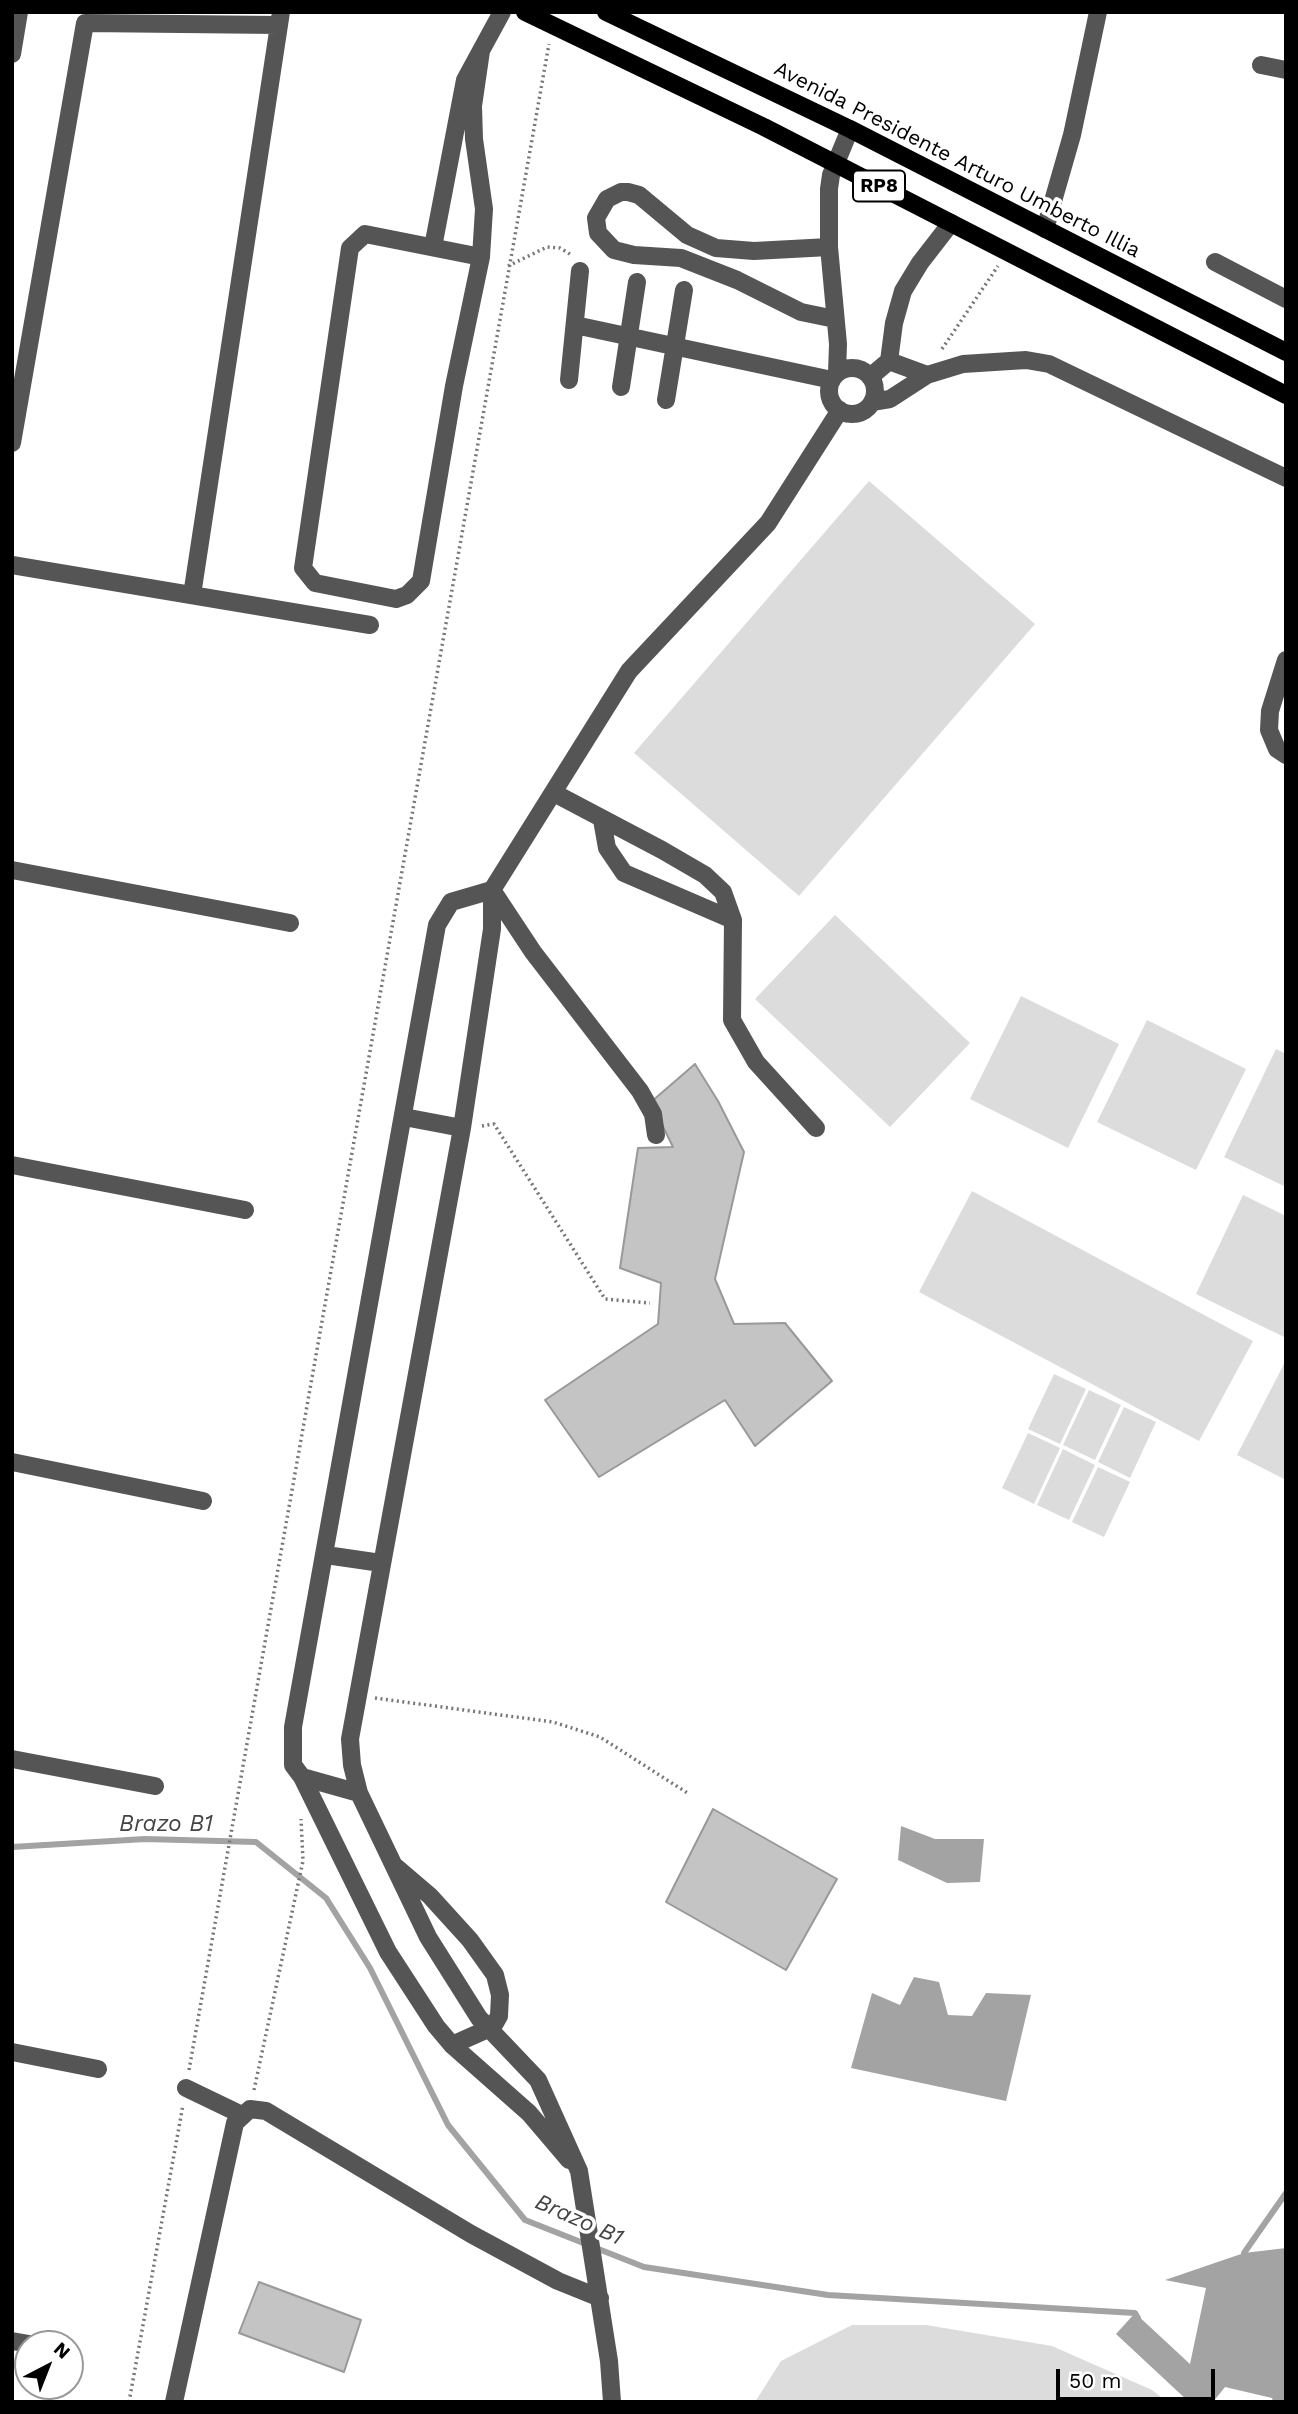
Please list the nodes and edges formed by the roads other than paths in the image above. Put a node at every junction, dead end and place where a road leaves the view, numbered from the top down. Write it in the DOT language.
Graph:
graph roads {
  1 [pos="19,12"];
  2 [pos="502,12"];
  3 [pos="525,12"];
  4 [pos="606,12"];
  5 [pos="1098,12"];
  6 [pos="279,19"];
  7 [pos="481,51"];
  8 [pos="12,54"];
  9 [pos="1261,65"];
  10 [pos="1286,70"];
  11 [pos="850,130"];
  12 [pos="835,163"];
  13 [pos="951,223"];
  14 [pos="1045,229"];
  15 [pos="433,247"];
  16 [pos="829,247"];
  17 [pos="481,257"];
  18 [pos="1215,262"];
  19 [pos="580,271"];
  20 [pos="637,282"];
  21 [pos="684,289"];
  22 [pos="1286,299"];
  23 [pos="835,318"];
  24 [pos="575,325"];
  25 [pos="629,338"];
  26 [pos="674,347"];
  27 [pos="1286,352"];
  28 [pos="889,362"];
  29 [pos="927,375"];
  30 [pos="835,376"];
  31 [pos="870,377"];
  32 [pos="569,380"];
  33 [pos="621,387"];
  34 [pos="1286,395"];
  35 [pos="666,400"];
  36 [pos="872,402"];
  37 [pos="840,410"];
  38 [pos="12,443"];
  39 [pos="1286,478"];
  40 [pos="12,565"];
  41 [pos="192,595"];
  42 [pos="370,625"];
  43 [pos="1286,660"];
  44 [pos="1286,755"];
  45 [pos="554,793"];
  46 [pos="602,820"];
  47 [pos="12,870"];
  48 [pos="492,890"];
  49 [pos="733,920"];
  50 [pos="290,922"];
  51 [pos="404,1117"];
  52 [pos="462,1128"];
  53 [pos="816,1128"];
  54 [pos="656,1135"];
  55 [pos="12,1165"];
  56 [pos="245,1210"];
  57 [pos="12,1462"];
  58 [pos="203,1501"];
  59 [pos="326,1555"];
  60 [pos="381,1563"];
  61 [pos="12,1759"];
  62 [pos="302,1777"];
  63 [pos="155,1786"];
  64 [pos="359,1793"];
  65 [pos="391,1863"];
  66 [pos="488,2029"];
  67 [pos="452,2045"];
  68 [pos="12,2052"];
  69 [pos="98,2068"];
  70 [pos="186,2088"];
  71 [pos="245,2112"];
  72 [pos="579,2171"];
  73 [pos="600,2298"];
  74 [pos="174,2402"];
  75 [pos="611,2402"];
  1 -- 8 [label="street"];
  2 -- 7 [label="street"];
  3 -- 12 [label="main road, RP8"];
  4 -- 11 [label="main road, Avenida Presidente Arturo Umberto Illia / RP8"];
  5 -- 14 [label="street"];
  6 -- 38 [label="street"];
  6 -- 41 [label="street"];
  7 -- 15 [label="street"];
  7 -- 17 [label="street"];
  9 -- 10 [label="street"];
  11 -- 12 [label="street"];
  11 -- 14 [label="main road, Avenida Presidente Arturo Umberto Illia / RP8"];
  12 -- 13 [label="main road, RP8"];
  12 -- 16 [label="street"];
  13 -- 28 [label="street"];
  13 -- 34 [label="main road, RP8"];
  14 -- 27 [label="main road, Avenida Presidente Arturo Umberto Illia / RP8"];
  15 -- 17 [label="street"];
  15 -- 17 [label="street"];
  16 -- 23 [label="street"];
  16 -- 23 [label="street"];
  18 -- 22 [label="street"];
  19 -- 24 [label="street"];
  20 -- 25 [label="street"];
  21 -- 26 [label="street"];
  23 -- 30 [label="street"];
  24 -- 25 [label="street"];
  24 -- 32 [label="street"];
  25 -- 26 [label="street"];
  25 -- 33 [label="street"];
  26 -- 30 [label="street"];
  26 -- 35 [label="street"];
  28 -- 29 [label="street"];
  28 -- 31 [label="street"];
  29 -- 36 [label="street"];
  29 -- 39 [label="street"];
  30 -- 31 [label="street"];
  30 -- 37 [label="street"];
  31 -- 36 [label="street"];
  36 -- 37 [label="street"];
  37 -- 45 [label="street"];
  40 -- 41 [label="street"];
  41 -- 42 [label="street"];
  43 -- 44 [label="street"];
  45 -- 46 [label="street"];
  45 -- 48 [label="street"];
  46 -- 49 [label="street"];
  46 -- 49 [label="street"];
  47 -- 50 [label="street"];
  48 -- 51 [label="street"];
  48 -- 52 [label="street"];
  48 -- 54 [label="street"];
  49 -- 53 [label="street"];
  51 -- 52 [label="street"];
  51 -- 59 [label="street"];
  52 -- 60 [label="street"];
  55 -- 56 [label="street"];
  57 -- 58 [label="street"];
  59 -- 60 [label="street"];
  59 -- 62 [label="street"];
  60 -- 64 [label="street"];
  61 -- 63 [label="street"];
  62 -- 64 [label="street"];
  62 -- 67 [label="street"];
  64 -- 65 [label="street"];
  65 -- 66 [label="street"];
  65 -- 66 [label="street"];
  66 -- 67 [label="street"];
  66 -- 72 [label="street"];
  67 -- 72 [label="street"];
  68 -- 69 [label="street"];
  70 -- 71 [label="street"];
  71 -- 73 [label="street"];
  71 -- 74 [label="street"];
  72 -- 73 [label="street"];
  73 -- 75 [label="street"];
}
